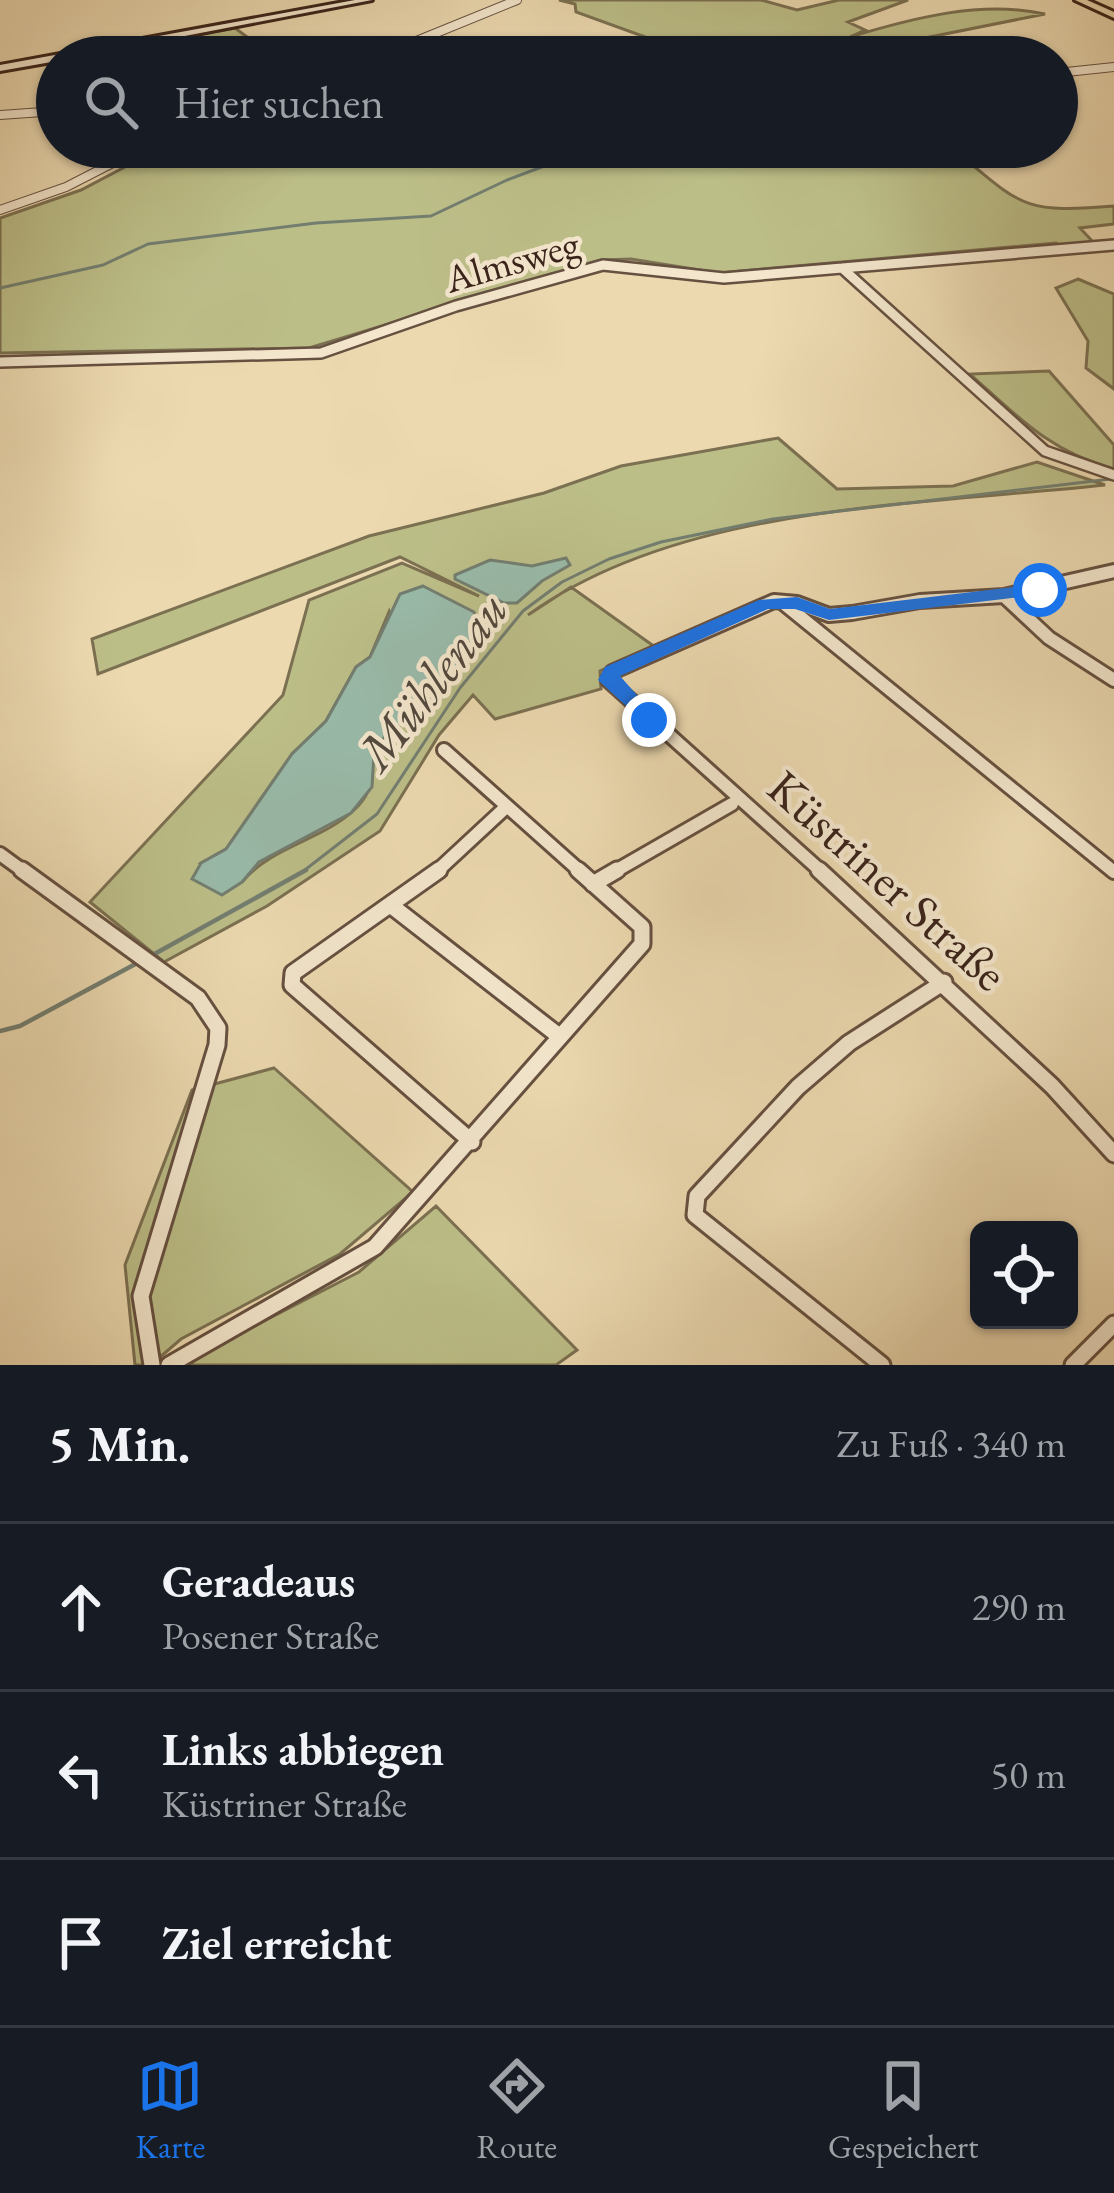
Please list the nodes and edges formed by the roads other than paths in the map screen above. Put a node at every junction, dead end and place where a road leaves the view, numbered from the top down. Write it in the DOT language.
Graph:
graph roads {
  1 [pos="368,0"];
  2 [pos="517,0"];
  3 [pos="1079,0"];
  4 [pos="1114,15"];
  5 [pos="173,36"];
  6 [pos="429,36"];
  7 [pos="36,61"];
  8 [pos="1114,67"];
  9 [pos="0,68"];
  10 [pos="1078,71"];
  11 [pos="36,112"];
  12 [pos="0,115"];
  13 [pos="103,168"];
  14 [pos="0,210"];
  15 [pos="1114,245"];
  16 [pos="842,268"];
  17 [pos="0,362"];
  18 [pos="1114,475"];
  19 [pos="1114,571"];
  20 [pos="1004,596"];
  21 [pos="781,601"];
  22 [pos="829,615"];
  23 [pos="816,633"];
  24 [pos="1114,680"];
  25 [pos="444,750"];
  26 [pos="732,804"];
  27 [pos="506,808"];
  28 [pos="0,854"];
  29 [pos="1114,872"];
  30 [pos="592,884"];
  31 [pos="393,907"];
  32 [pos="944,982"];
  33 [pos="559,1036"];
  34 [pos="472,1142"];
  35 [pos="1114,1154"];
  36 [pos="1114,1324"];
  37 [pos="152,1365"];
  38 [pos="169,1365"];
  39 [pos="883,1365"];
  40 [pos="1073,1365"];
  1 -- 5 [label="main road"];
  2 -- 6 [label="street"];
  3 -- 4 [label="main road"];
  7 -- 9 [label="main road"];
  8 -- 10 [label="street"];
  11 -- 12 [label="street"];
  13 -- 14 [label="street"];
  15 -- 16 [label="street, Almsweg"];
  16 -- 17 [label="street, Almsweg"];
  16 -- 18 [label="street"];
  19 -- 20 [label="street"];
  20 -- 22 [label="street"];
  20 -- 24 [label="street"];
  21 -- 22 [label="street"];
  21 -- 23 [label="street"];
  21 -- 32 [label="street, Küstriner Straße"];
  22 -- 23 [label="street"];
  23 -- 29 [label="street"];
  25 -- 27 [label="street"];
  26 -- 30 [label="street"];
  27 -- 30 [label="street"];
  27 -- 31 [label="street"];
  28 -- 37 [label="street"];
  30 -- 33 [label="street"];
  31 -- 33 [label="street"];
  31 -- 34 [label="street"];
  32 -- 35 [label="street, Küstriner Straße"];
  32 -- 39 [label="street"];
  33 -- 34 [label="street"];
  34 -- 38 [label="street"];
  36 -- 40 [label="street"];
}
